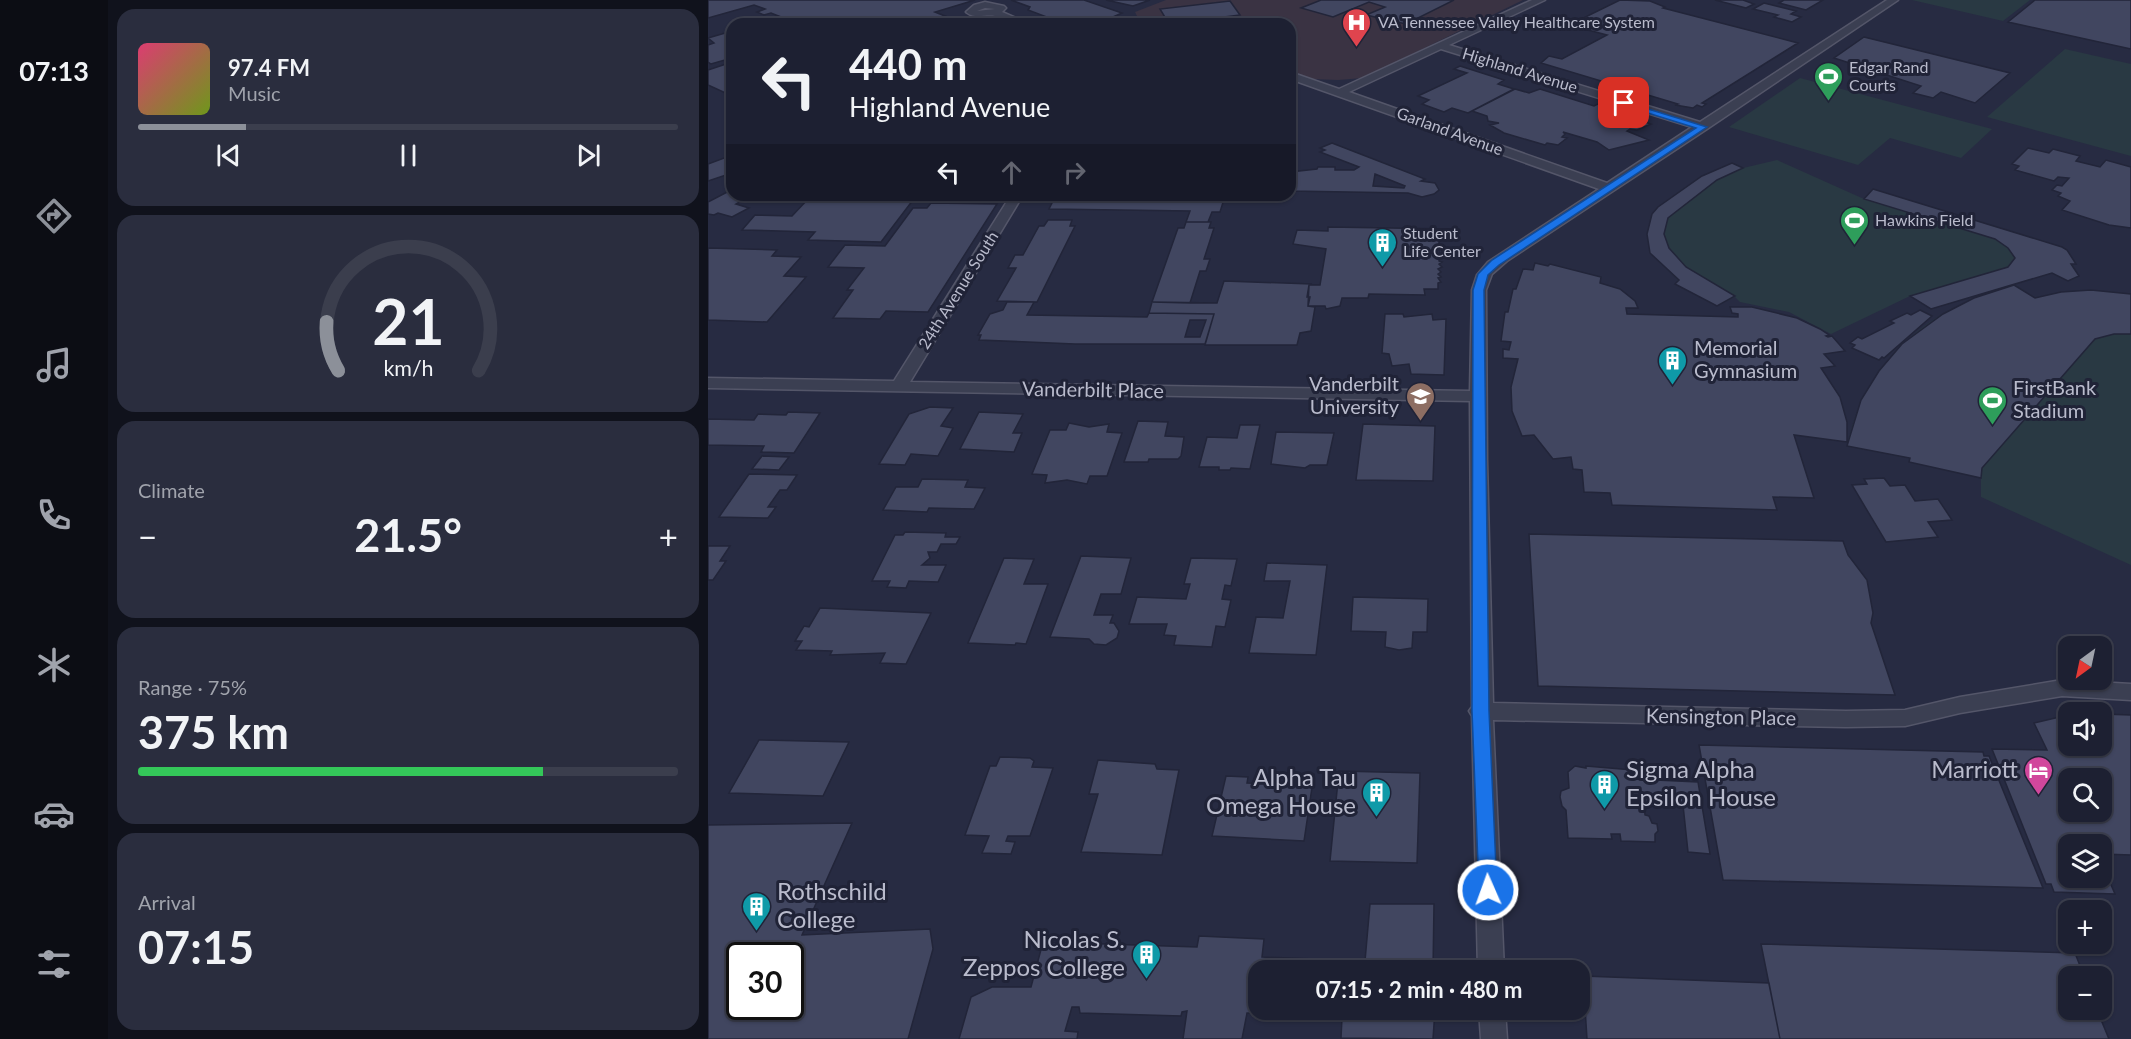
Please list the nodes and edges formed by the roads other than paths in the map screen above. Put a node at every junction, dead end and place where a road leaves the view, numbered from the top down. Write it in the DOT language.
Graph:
graph roads {
  1 [pos="1540,0"];
  2 [pos="1893,0"];
  3 [pos="995,14"];
  4 [pos="1007,18"];
  5 [pos="1441,46"];
  6 [pos="1296,77"];
  7 [pos="1340,92"];
  8 [pos="1703,127"];
  9 [pos="1609,188"];
  10 [pos="1013,201"];
  11 [pos="708,383"];
  12 [pos="899,386"];
  13 [pos="1478,396"];
  14 [pos="2131,692"];
  15 [pos="1480,711"];
  16 [pos="1491,960"];
  17 [pos="1493,1020"];
  18 [pos="1494,1039"];
  1 -- 5 [label="street"];
  2 -- 8 [label="street"];
  3 -- 4 [label="street"];
  5 -- 7 [label="street"];
  5 -- 8 [label="street, Highland Avenue"];
  6 -- 7 [label="street, Garland Avenue"];
  7 -- 9 [label="street, Garland Avenue"];
  8 -- 9 [label="street"];
  9 -- 13 [label="street"];
  10 -- 12 [label="street, 24th Avenue South"];
  11 -- 12 [label="street, Vanderbilt Place"];
  12 -- 13 [label="street, Vanderbilt Place"];
  13 -- 15 [label="street"];
  14 -- 15 [label="street, Kensington Place"];
  15 -- 16 [label="street"];
  17 -- 18 [label="street"];
}
